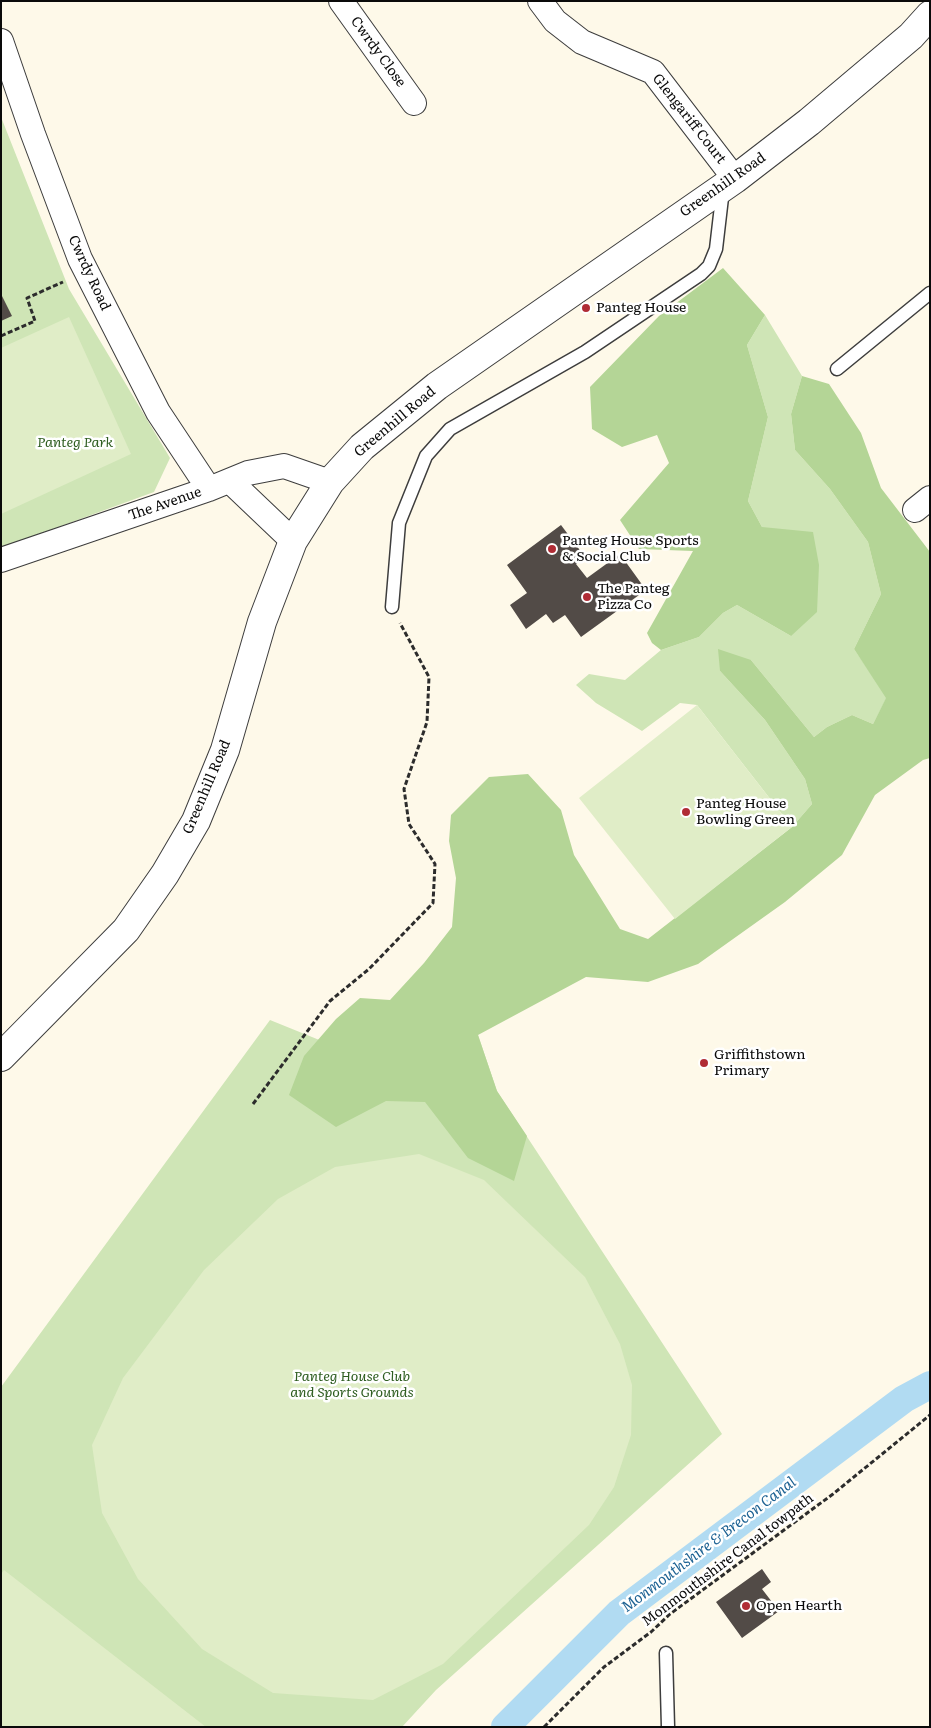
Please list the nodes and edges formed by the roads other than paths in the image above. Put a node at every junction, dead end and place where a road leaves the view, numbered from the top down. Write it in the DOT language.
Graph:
graph roads {
  1 [pos="341,1"];
  2 [pos="540,1"];
  3 [pos="930,15"];
  4 [pos="1,41"];
  5 [pos="414,103"];
  6 [pos="729,182"];
  7 [pos="930,294"];
  8 [pos="837,369"];
  9 [pos="330,482"];
  10 [pos="219,485"];
  11 [pos="294,541"];
  12 [pos="1,560"];
  13 [pos="392,607"];
  14 [pos="1,1057"];
  15 [pos="666,1653"];
  16 [pos="668,1727"];
  1 -- 5 [label="street, Cwrdy Close"];
  2 -- 6 [label="street, Glengariff Court"];
  3 -- 6 [label="street, Greenhill Road"];
  4 -- 10 [label="street, Cwrdy Road"];
  6 -- 9 [label="street, Greenhill Road"];
  6 -- 13 [label="lane"];
  7 -- 8 [label="lane"];
  9 -- 10 [label="street, The Avenue"];
  9 -- 11 [label="street, Greenhill Road"];
  10 -- 11 [label="street, Cwrdy Road"];
  10 -- 12 [label="street, The Avenue"];
  11 -- 14 [label="street, Greenhill Road"];
  15 -- 16 [label="lane"];
}
